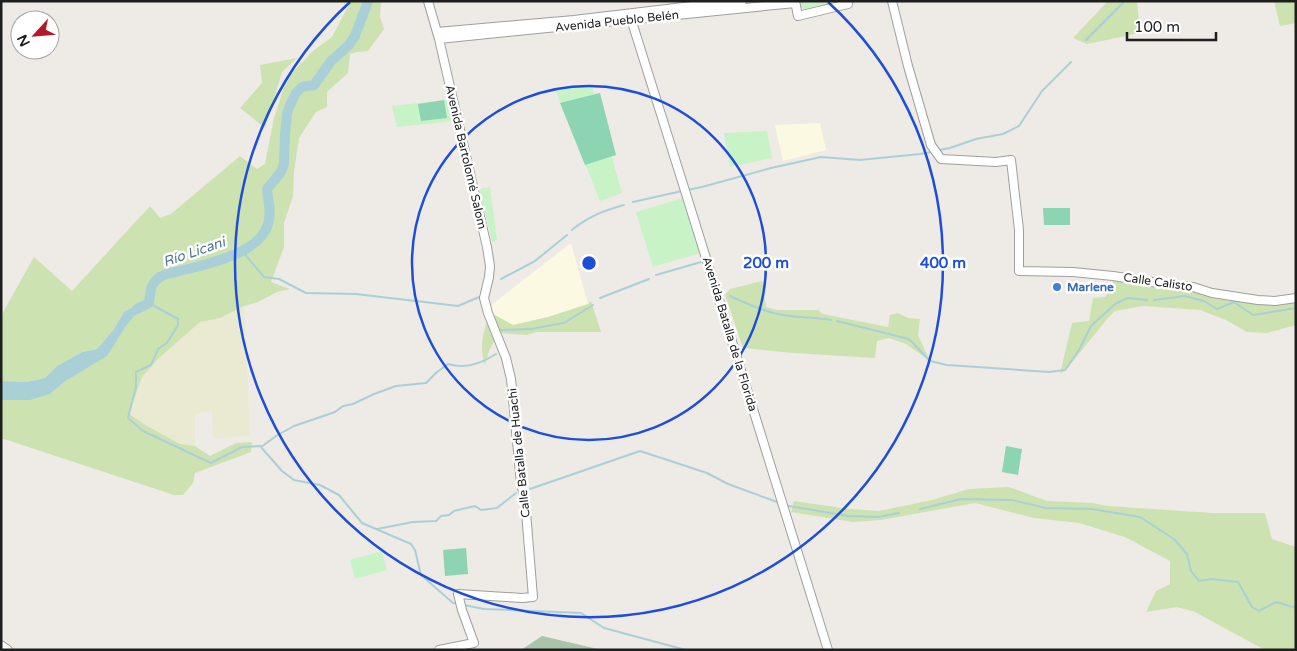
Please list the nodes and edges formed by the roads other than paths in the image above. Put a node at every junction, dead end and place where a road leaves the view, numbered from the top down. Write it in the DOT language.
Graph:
graph roads {
  1 [pos="428,1"];
  2 [pos="742,1"];
  3 [pos="892,1"];
  4 [pos="795,2"];
  5 [pos="848,3"];
  6 [pos="631,19"];
  7 [pos="438,36"];
  8 [pos="1296,298"];
  9 [pos="488,313"];
  10 [pos="1,646"];
  11 [pos="8,650"];
  12 [pos="440,650"];
  13 [pos="828,650"];
  1 -- 7 [label="street, Avenida Bartolomé Salom"];
  2 -- 7 [label="street, Avenida Pueblo Belén"];
  3 -- 8 [label="street, Calle Calisto"];
  4 -- 5 [label="street"];
  4 -- 6 [label="street, Avenida Pueblo Belén"];
  6 -- 7 [label="street, Avenida Pueblo Belén"];
  6 -- 13 [label="street, Avenida Batalla de la Florida"];
  7 -- 9 [label="street, Avenida Bartolomé Salom"];
  9 -- 12 [label="street, Calle Batalla de Huachi"];
  10 -- 11 [label="street"];
}
